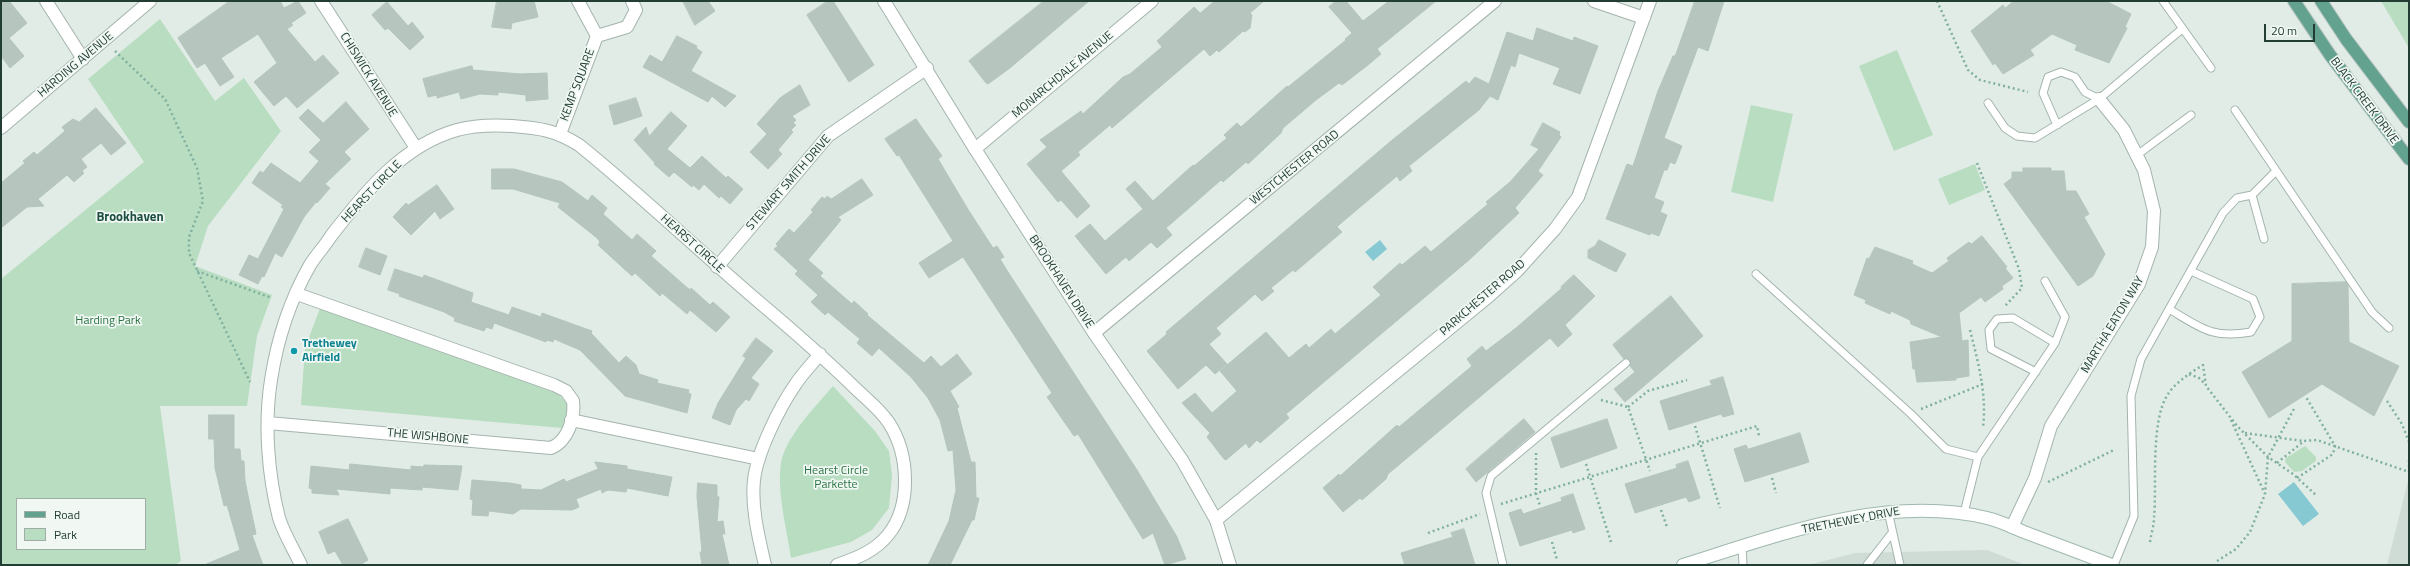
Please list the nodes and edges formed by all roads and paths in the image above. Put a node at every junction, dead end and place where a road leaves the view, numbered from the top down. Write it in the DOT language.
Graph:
graph roads {
  1 [pos="46,1"];
  2 [pos="150,1"];
  3 [pos="321,1"];
  4 [pos="578,1"];
  5 [pos="632,1"];
  6 [pos="884,1"];
  7 [pos="1152,1"];
  8 [pos="1495,1"];
  9 [pos="1594,1"];
  10 [pos="1650,1"];
  11 [pos="1937,1"];
  12 [pos="2163,1"];
  13 [pos="2294,1"];
  14 [pos="2321,1"];
  15 [pos="1644,18"];
  16 [pos="2182,29"];
  17 [pos="597,36"];
  18 [pos="114,51"];
  19 [pos="83,59"];
  20 [pos="927,68"];
  21 [pos="2210,68"];
  22 [pos="2028,92"];
  23 [pos="2099,99"];
  24 [pos="1988,103"];
  25 [pos="2235,110"];
  26 [pos="2191,116"];
  27 [pos="2409,122"];
  28 [pos="2057,125"];
  29 [pos="1,128"];
  30 [pos="560,134"];
  31 [pos="416,148"];
  32 [pos="975,149"];
  33 [pos="2137,155"];
  34 [pos="2409,159"];
  35 [pos="1977,163"];
  36 [pos="2275,172"];
  37 [pos="2252,195"];
  38 [pos="2264,239"];
  39 [pos="717,266"];
  40 [pos="197,270"];
  41 [pos="2190,271"];
  42 [pos="1756,274"];
  43 [pos="2045,281"];
  44 [pos="297,294"];
  45 [pos="272,298"];
  46 [pos="2169,309"];
  47 [pos="1997,319"];
  48 [pos="2389,328"];
  49 [pos="1970,330"];
  50 [pos="1094,333"];
  51 [pos="2055,343"];
  52 [pos="820,354"];
  53 [pos="1626,363"];
  54 [pos="2036,372"];
  55 [pos="2188,374"];
  56 [pos="1687,380"];
  57 [pos="250,382"];
  58 [pos="1983,384"];
  59 [pos="2206,386"];
  60 [pos="1587,396"];
  61 [pos="2306,397"];
  62 [pos="2387,401"];
  63 [pos="1628,407"];
  64 [pos="2296,407"];
  65 [pos="1911,414"];
  66 [pos="2230,416"];
  67 [pos="571,420"];
  68 [pos="268,423"];
  69 [pos="1695,426"];
  70 [pos="1983,428"];
  71 [pos="2244,433"];
  72 [pos="1759,436"];
  73 [pos="2280,436"];
  74 [pos="1536,439"];
  75 [pos="2304,441"];
  76 [pos="2409,442"];
  77 [pos="1700,444"];
  78 [pos="2335,446"];
  79 [pos="2114,450"];
  80 [pos="1978,457"];
  81 [pos="2268,457"];
  82 [pos="760,459"];
  83 [pos="1646,460"];
  84 [pos="2409,460"];
  85 [pos="2277,462"];
  86 [pos="1586,464"];
  87 [pos="1650,471"];
  88 [pos="1590,477"];
  89 [pos="1772,478"];
  90 [pos="2297,478"];
  91 [pos="2033,481"];
  92 [pos="1536,493"];
  93 [pos="1776,493"];
  94 [pos="2265,494"];
  95 [pos="2316,496"];
  96 [pos="1540,506"];
  97 [pos="1489,508"];
  98 [pos="1720,508"];
  99 [pos="1661,510"];
  100 [pos="1888,511"];
  101 [pos="1964,513"];
  102 [pos="1216,520"];
  103 [pos="1667,527"];
  104 [pos="2012,527"];
  105 [pos="1428,533"];
  106 [pos="1892,533"];
  107 [pos="1552,542"];
  108 [pos="1611,542"];
  109 [pos="2150,542"];
  110 [pos="1742,546"];
  111 [pos="1557,560"];
  112 [pos="2217,561"];
  113 [pos="300,565"];
  114 [pos="765,565"];
  115 [pos="837,565"];
  116 [pos="1230,565"];
  117 [pos="1503,565"];
  118 [pos="1682,565"];
  119 [pos="1743,565"];
  120 [pos="1867,565"];
  121 [pos="1900,565"];
  122 [pos="2113,565"];
  1 -- 19 [label="street"];
  2 -- 19 [label="street, HARDING AVENUE"];
  3 -- 31 [label="street, CHISWICK AVENUE"];
  4 -- 17 [label="street, KEMP SQUARE"];
  5 -- 17 [label="street, KEMP SQUARE"];
  6 -- 20 [label="street, BROOKHAVEN DRIVE"];
  7 -- 32 [label="street, MONARCHDALE AVENUE"];
  8 -- 50 [label="street, WESTCHESTER ROAD"];
  9 -- 15 [label="street"];
  10 -- 15 [label="street, PARKCHESTER ROAD"];
  11 -- 22 [label="path"];
  12 -- 16 [label="lane"];
  13 -- 34 [label="main road, BLACK CREEK DRIVE"];
  14 -- 27 [label="main road, BLACK CREEK DRIVE"];
  15 -- 102 [label="street, PARKCHESTER ROAD"];
  16 -- 21 [label="lane"];
  16 -- 23 [label="lane"];
  17 -- 30 [label="street, KEMP SQUARE"];
  18 -- 40 [label="path"];
  19 -- 29 [label="street, HARDING AVENUE"];
  20 -- 32 [label="street, BROOKHAVEN DRIVE"];
  20 -- 39 [label="street, STEWART SMITH DRIVE"];
  23 -- 28 [label="lane"];
  23 -- 28 [label="lane"];
  23 -- 33 [label="street, MARTHA EATON WAY"];
  24 -- 28 [label="lane"];
  25 -- 36 [label="lane"];
  26 -- 33 [label="lane"];
  30 -- 31 [label="street, HEARST CIRCLE"];
  30 -- 39 [label="street, HEARST CIRCLE"];
  31 -- 44 [label="street, HEARST CIRCLE"];
  32 -- 50 [label="street, BROOKHAVEN DRIVE"];
  33 -- 91 [label="street, MARTHA EATON WAY"];
  35 -- 47 [label="path"];
  36 -- 37 [label="lane"];
  36 -- 48 [label="lane"];
  37 -- 38 [label="lane"];
  37 -- 41 [label="lane"];
  39 -- 52 [label="street, HEARST CIRCLE"];
  40 -- 45 [label="path"];
  40 -- 57 [label="path"];
  41 -- 46 [label="lane"];
  41 -- 46 [label="lane"];
  42 -- 65 [label="lane"];
  43 -- 51 [label="lane"];
  44 -- 67 [label="street, THE WISHBONE"];
  44 -- 68 [label="street, HEARST CIRCLE"];
  46 -- 122 [label="lane"];
  47 -- 51 [label="lane"];
  47 -- 54 [label="lane"];
  49 -- 58 [label="path"];
  50 -- 102 [label="street, BROOKHAVEN DRIVE"];
  51 -- 54 [label="lane"];
  52 -- 82 [label="street"];
  52 -- 115 [label="street, HEARST CIRCLE"];
  53 -- 60 [label="lane"];
  54 -- 80 [label="lane"];
  55 -- 59 [label="path"];
  55 -- 59 [label="path"];
  55 -- 109 [label="path"];
  56 -- 63 [label="path"];
  58 -- 65 [label="path"];
  58 -- 70 [label="path"];
  59 -- 66 [label="path"];
  60 -- 63 [label="path"];
  60 -- 74 [label="lane"];
  61 -- 78 [label="path"];
  62 -- 76 [label="path"];
  63 -- 83 [label="path"];
  64 -- 73 [label="path"];
  65 -- 80 [label="lane"];
  66 -- 71 [label="path"];
  66 -- 94 [label="path"];
  67 -- 68 [label="street, THE WISHBONE"];
  67 -- 82 [label="street"];
  68 -- 113 [label="street, HEARST CIRCLE"];
  69 -- 77 [label="path"];
  71 -- 73 [label="path"];
  71 -- 81 [label="path"];
  72 -- 77 [label="path"];
  73 -- 75 [label="path"];
  73 -- 81 [label="path"];
  74 -- 92 [label="path"];
  74 -- 97 [label="lane"];
  75 -- 78 [label="path"];
  75 -- 85 [label="path"];
  77 -- 83 [label="path"];
  77 -- 98 [label="path"];
  78 -- 84 [label="path"];
  78 -- 90 [label="path"];
  79 -- 91 [label="path"];
  80 -- 101 [label="lane"];
  81 -- 85 [label="path"];
  81 -- 94 [label="path"];
  82 -- 114 [label="street"];
  83 -- 87 [label="path"];
  83 -- 88 [label="path"];
  85 -- 90 [label="path"];
  86 -- 88 [label="path"];
  88 -- 92 [label="path"];
  88 -- 108 [label="path"];
  89 -- 93 [label="path"];
  90 -- 95 [label="path"];
  91 -- 104 [label="street, MARTHA EATON WAY"];
  92 -- 96 [label="path"];
  92 -- 97 [label="path"];
  94 -- 112 [label="path"];
  97 -- 105 [label="path"];
  97 -- 117 [label="lane"];
  99 -- 103 [label="path"];
  100 -- 101 [label="street, TRETHEWEY DRIVE"];
  100 -- 106 [label="lane"];
  100 -- 110 [label="street, TRETHEWEY DRIVE"];
  101 -- 104 [label="street, TRETHEWEY DRIVE"];
  102 -- 116 [label="street, BROOKHAVEN DRIVE"];
  104 -- 122 [label="street, TRETHEWEY DRIVE"];
  106 -- 120 [label="lane"];
  106 -- 121 [label="lane"];
  107 -- 111 [label="path"];
  110 -- 118 [label="street, TRETHEWEY DRIVE"];
  110 -- 119 [label="lane"];
}
